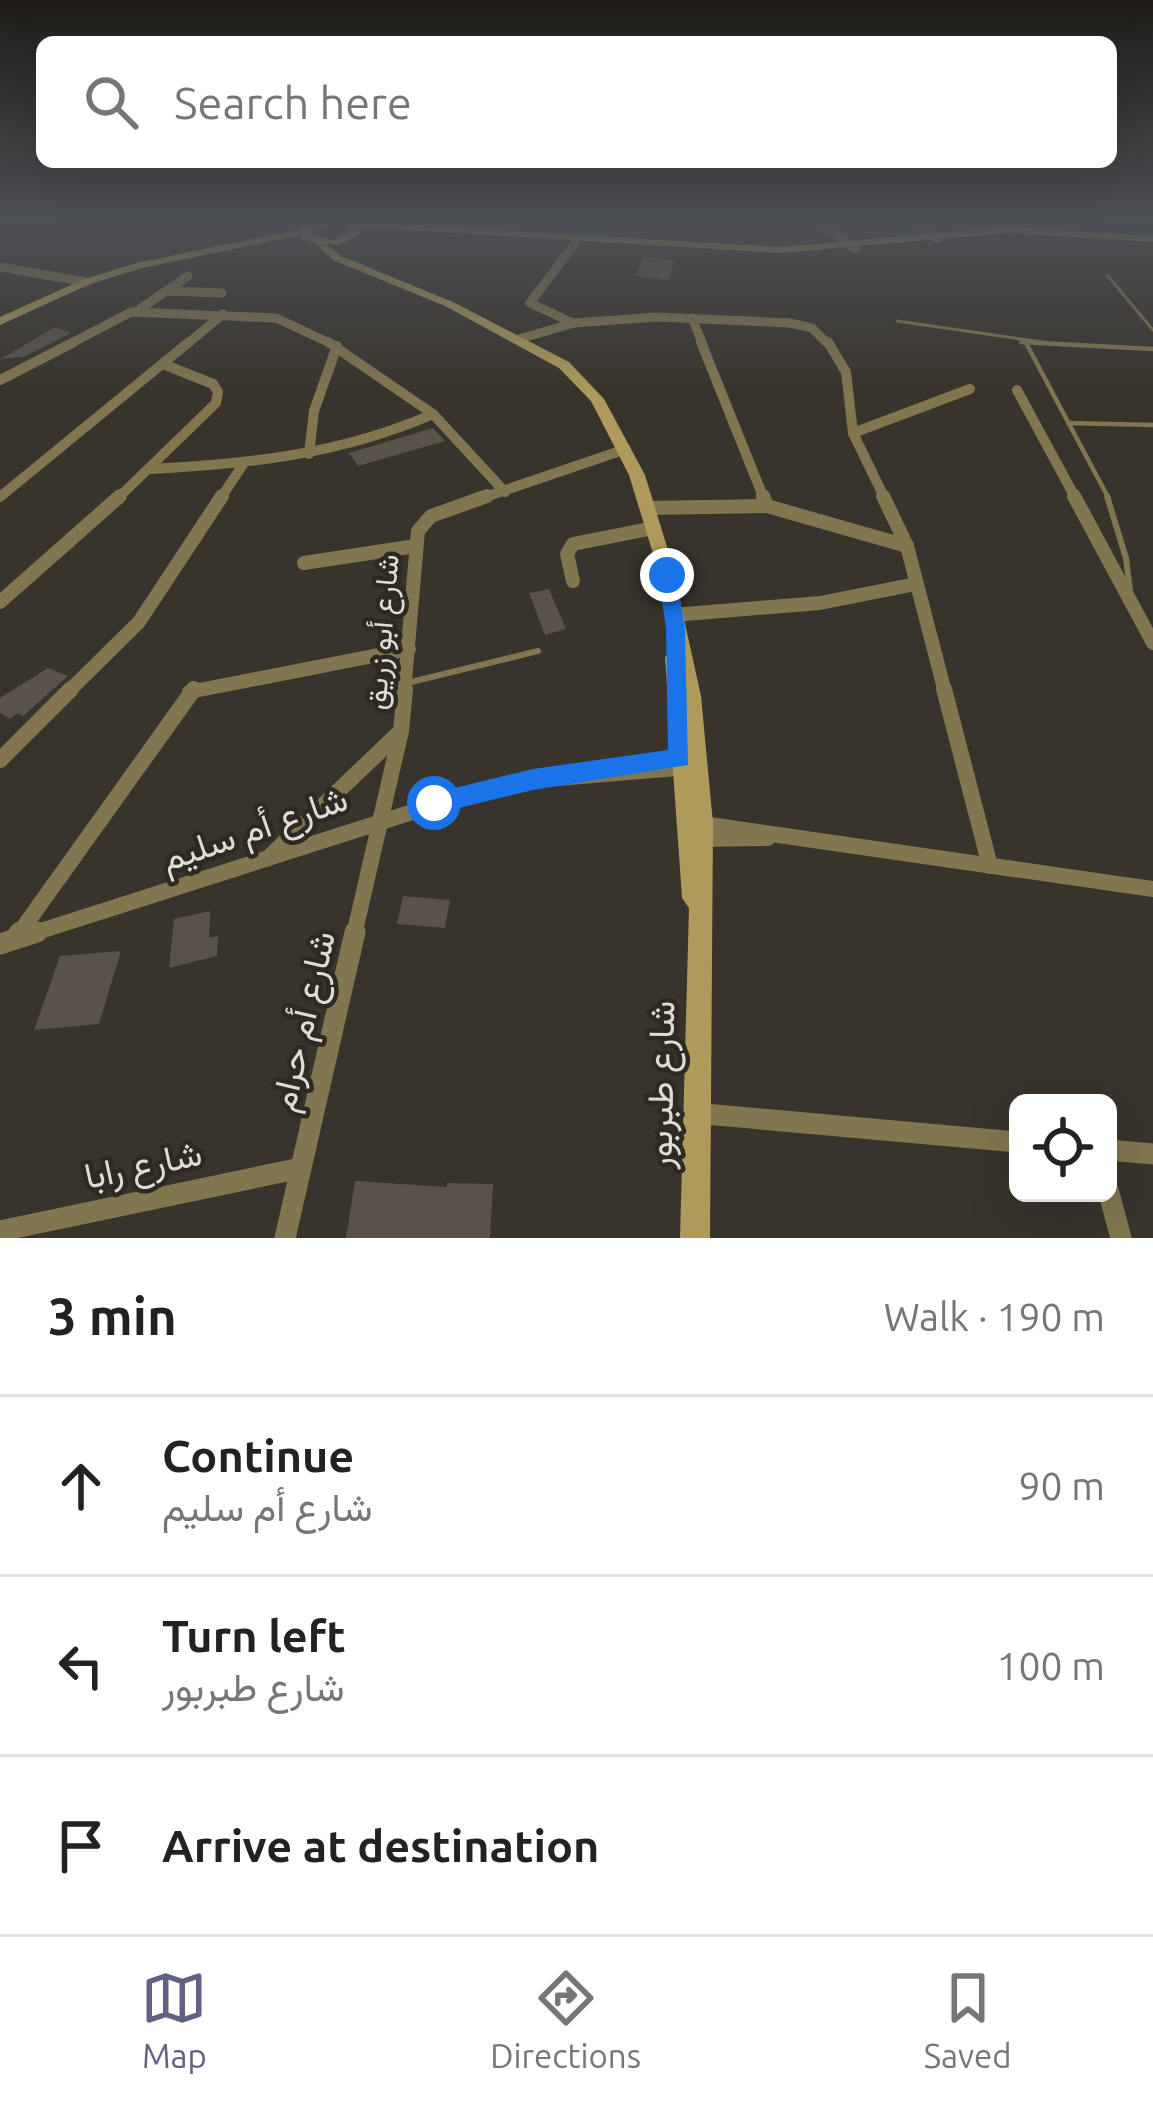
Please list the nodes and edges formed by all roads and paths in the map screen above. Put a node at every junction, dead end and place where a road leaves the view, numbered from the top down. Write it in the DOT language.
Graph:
graph roads {
  1 [pos="60,278"];
  2 [pos="101,278"];
  3 [pos="185,278"];
  4 [pos="386,278"];
  5 [pos="549,278"];
  6 [pos="1109,278"];
  7 [pos="86,282"];
  8 [pos="161,291"];
  9 [pos="222,293"];
  10 [pos="137,311"];
  11 [pos="223,314"];
  12 [pos="692,318"];
  13 [pos="1143,318"];
  14 [pos="1153,318"];
  15 [pos="0,321"];
  16 [pos="897,321"];
  17 [pos="574,323"];
  18 [pos="1153,330"];
  19 [pos="519,339"];
  20 [pos="1025,343"];
  21 [pos="338,346"];
  22 [pos="1153,349"];
  23 [pos="0,362"];
  24 [pos="164,364"];
  25 [pos="20,369"];
  26 [pos="0,380"];
  27 [pos="970,389"];
  28 [pos="1018,390"];
  29 [pos="433,414"];
  30 [pos="1068,423"];
  31 [pos="1153,425"];
  32 [pos="853,433"];
  33 [pos="626,449"];
  34 [pos="309,454"];
  35 [pos="244,463"];
  36 [pos="151,469"];
  37 [pos="505,492"];
  38 [pos="0,497"];
  39 [pos="766,506"];
  40 [pos="649,508"];
  41 [pos="654,528"];
  42 [pos="416,546"];
  43 [pos="907,546"];
  44 [pos="304,563"];
  45 [pos="573,581"];
  46 [pos="916,584"];
  47 [pos="1130,601"];
  48 [pos="0,602"];
  49 [pos="674,621"];
  50 [pos="1153,643"];
  51 [pos="409,649"];
  52 [pos="538,651"];
  53 [pos="406,683"];
  54 [pos="400,731"];
  55 [pos="0,760"];
  56 [pos="689,762"];
  57 [pos="383,819"];
  58 [pos="694,831"];
  59 [pos="264,862"];
  60 [pos="990,866"];
  61 [pos="1153,889"];
  62 [pos="8,941"];
  63 [pos="694,1113"];
  64 [pos="1009,1141"];
  65 [pos="1117,1151"];
  66 [pos="1153,1154"];
  67 [pos="301,1168"];
  68 [pos="1111,1202"];
  69 [pos="0,1231"];
  70 [pos="285,1238"];
  71 [pos="695,1238"];
  72 [pos="1121,1238"];
  1 -- 7 [label="street"];
  2 -- 7 [label="street"];
  3 -- 8 [label="street"];
  4 -- 19 [label="street, شارع طبربور"];
  5 -- 17 [label="street"];
  6 -- 13 [label="lane"];
  7 -- 15 [label="street"];
  8 -- 9 [label="street"];
  8 -- 10 [label="street"];
  10 -- 11 [label="street"];
  10 -- 25 [label="street"];
  11 -- 21 [label="street"];
  11 -- 24 [label="street"];
  12 -- 17 [label="street"];
  12 -- 32 [label="street"];
  12 -- 39 [label="street"];
  13 -- 14 [label="lane"];
  13 -- 18 [label="lane"];
  16 -- 20 [label="lane"];
  17 -- 19 [label="street"];
  19 -- 33 [label="street, شارع طبربور"];
  20 -- 22 [label="lane"];
  20 -- 30 [label="lane"];
  21 -- 29 [label="street"];
  21 -- 34 [label="street"];
  23 -- 25 [label="street"];
  24 -- 36 [label="street"];
  24 -- 38 [label="street"];
  25 -- 26 [label="street"];
  27 -- 32 [label="street"];
  28 -- 47 [label="street"];
  29 -- 34 [label="street"];
  29 -- 37 [label="street"];
  30 -- 31 [label="lane"];
  30 -- 47 [label="lane"];
  32 -- 43 [label="street"];
  33 -- 37 [label="street, شارع أبو زريق"];
  33 -- 40 [label="street, شارع طبربور"];
  34 -- 35 [label="street"];
  35 -- 36 [label="street"];
  35 -- 55 [label="street"];
  36 -- 48 [label="street"];
  37 -- 42 [label="street, شارع أبو زريق"];
  39 -- 40 [label="street"];
  39 -- 43 [label="street"];
  40 -- 41 [label="street, شارع طبربور"];
  41 -- 45 [label="street"];
  41 -- 49 [label="street, شارع طبربور"];
  42 -- 44 [label="street"];
  42 -- 51 [label="street, شارع أبو زريق"];
  43 -- 46 [label="street"];
  46 -- 49 [label="street"];
  46 -- 60 [label="street"];
  47 -- 50 [label="street"];
  49 -- 56 [label="street, شارع طبربور"];
  51 -- 53 [label="street, شارع أبو زريق"];
  51 -- 62 [label="street"];
  52 -- 53 [label="lane"];
  53 -- 54 [label="street, شارع أبو زريق"];
  54 -- 57 [label="street, شارع أبو زريق"];
  54 -- 59 [label="street"];
  56 -- 57 [label="street, شارع أم سليم"];
  56 -- 58 [label="street, شارع طبربور"];
  57 -- 59 [label="street, شارع أم سليم"];
  57 -- 67 [label="street, شارع أم حرام"];
  58 -- 60 [label="street"];
  58 -- 63 [label="street, شارع طبربور"];
  59 -- 62 [label="street, شارع أم سليم"];
  60 -- 61 [label="street"];
  63 -- 64 [label="street"];
  63 -- 71 [label="street, شارع طبربور"];
  65 -- 66 [label="street"];
  67 -- 69 [label="street, شارع رابا"];
  67 -- 70 [label="street, شارع أم حرام"];
  68 -- 72 [label="street"];
}
